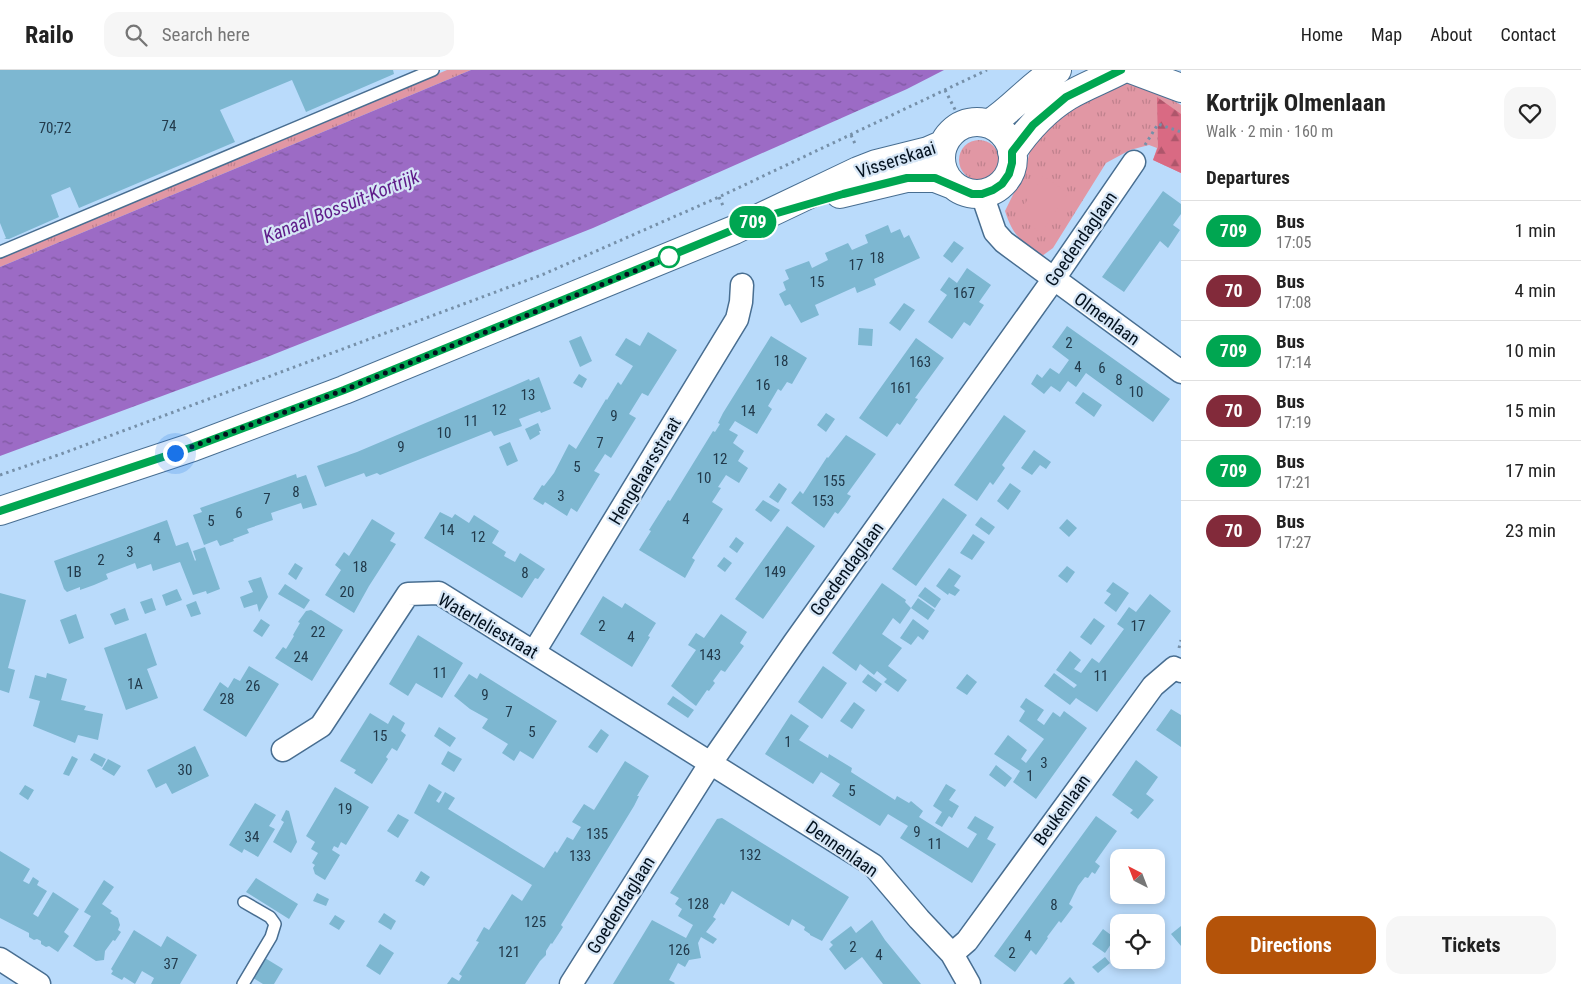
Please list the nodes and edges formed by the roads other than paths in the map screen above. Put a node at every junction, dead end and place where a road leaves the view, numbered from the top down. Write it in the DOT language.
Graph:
graph roads {
  1 [pos="432,70"];
  2 [pos="1058,70"];
  3 [pos="1121,70"];
  4 [pos="1133,70"];
  5 [pos="1181,88"];
  6 [pos="976,124"];
  7 [pos="944,144"];
  8 [pos="1012,152"];
  9 [pos="1134,162"];
  10 [pos="953,185"];
  11 [pos="982,194"];
  12 [pos="767,216"];
  13 [pos="0,252"];
  14 [pos="1053,280"];
  15 [pos="742,285"];
  16 [pos="1181,372"];
  17 [pos="0,511"];
  18 [pos="534,652"];
  19 [pos="1178,669"];
  20 [pos="283,750"];
  21 [pos="710,764"];
  22 [pos="244,902"];
  23 [pos="952,954"];
  24 [pos="0,959"];
  25 [pos="39,984"];
  26 [pos="243,984"];
  27 [pos="571,984"];
  28 [pos="969,984"];
  1 -- 13 [label="lane"];
  2 -- 6 [label="main road"];
  3 -- 8 [label="main road"];
  4 -- 5 [label="main road"];
  6 -- 7 [label="main road"];
  6 -- 8 [label="main road"];
  7 -- 10 [label="main road"];
  7 -- 12 [label="main road, Visserskaai"];
  8 -- 11 [label="main road"];
  9 -- 14 [label="street, Goedendaglaan"];
  10 -- 11 [label="main road"];
  10 -- 12 [label="main road, Visserskaai"];
  11 -- 14 [label="street, Olmenlaan"];
  12 -- 17 [label="main road, Visserskaai"];
  14 -- 16 [label="street, Olmenlaan"];
  14 -- 21 [label="street, Goedendaglaan"];
  15 -- 18 [label="street, Hengelaarsstraat"];
  18 -- 20 [label="street, Waterleliestraat"];
  18 -- 21 [label="street, Waterleliestraat"];
  19 -- 23 [label="street, Beukenlaan"];
  21 -- 23 [label="street, Dennenlaan"];
  21 -- 27 [label="street, Goedendaglaan"];
  22 -- 26 [label="lane"];
  23 -- 28 [label="street, Dennenlaan"];
  24 -- 25 [label="street"];
}
